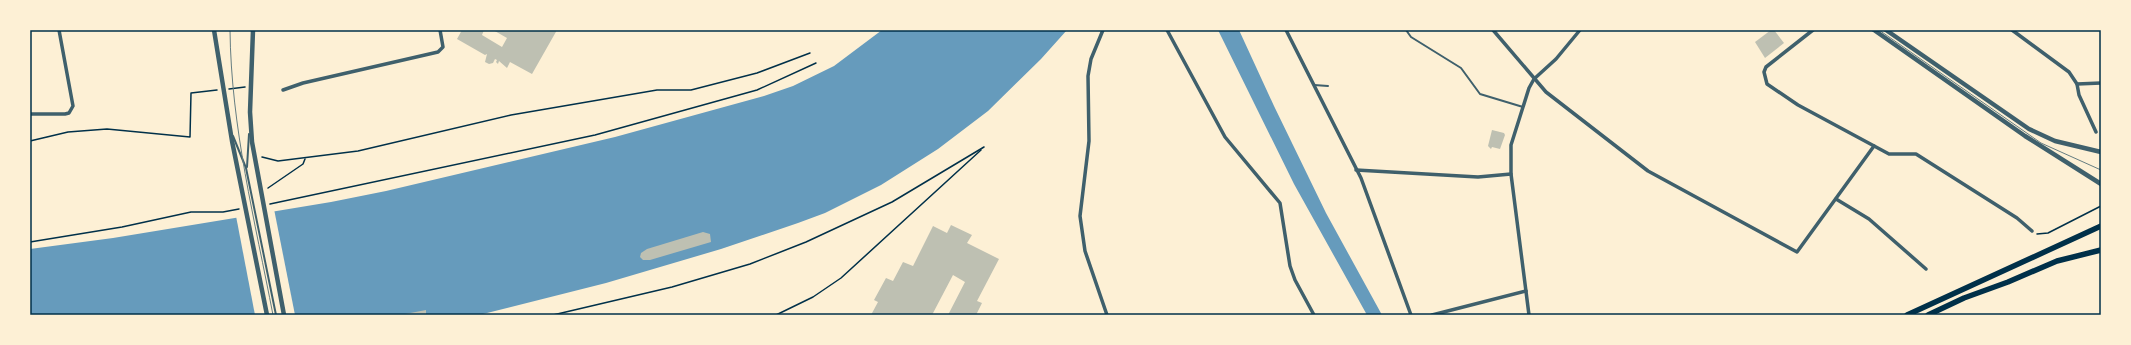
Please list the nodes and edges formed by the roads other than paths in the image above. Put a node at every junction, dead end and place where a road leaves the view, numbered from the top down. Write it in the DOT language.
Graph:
graph roads {
  1 [pos="60,30"];
  2 [pos="214,30"];
  3 [pos="252,30"];
  4 [pos="440,30"];
  5 [pos="1103,30"];
  6 [pos="1167,30"];
  7 [pos="1286,30"];
  8 [pos="1406,30"];
  9 [pos="1493,30"];
  10 [pos="1580,30"];
  11 [pos="1813,30"];
  12 [pos="1874,30"];
  13 [pos="1886,30"];
  14 [pos="2012,30"];
  15 [pos="1534,79"];
  16 [pos="2101,83"];
  17 [pos="2077,84"];
  18 [pos="1312,85"];
  19 [pos="1328,86"];
  20 [pos="283,90"];
  21 [pos="1523,107"];
  22 [pos="30,114"];
  23 [pos="250,125"];
  24 [pos="2096,132"];
  25 [pos="232,133"];
  26 [pos="1874,146"];
  27 [pos="2101,152"];
  28 [pos="246,168"];
  29 [pos="1356,170"];
  30 [pos="1511,174"];
  31 [pos="2101,184"];
  32 [pos="1836,199"];
  33 [pos="2101,226"];
  34 [pos="2032,231"];
  35 [pos="2101,250"];
  36 [pos="1926,270"];
  37 [pos="1526,292"];
  38 [pos="267,315"];
  39 [pos="276,315"];
  40 [pos="284,315"];
  41 [pos="1107,315"];
  42 [pos="1314,315"];
  43 [pos="1411,315"];
  44 [pos="1432,315"];
  45 [pos="1529,315"];
  46 [pos="1907,315"];
  47 [pos="1928,315"];
  1 -- 22 [label="street"];
  2 -- 25 [label="street"];
  3 -- 23 [label="street"];
  4 -- 20 [label="street"];
  5 -- 41 [label="street"];
  6 -- 42 [label="street"];
  7 -- 18 [label="street"];
  8 -- 21 [label="lane"];
  9 -- 15 [label="street"];
  10 -- 15 [label="street"];
  11 -- 26 [label="street"];
  12 -- 31 [label="street"];
  13 -- 27 [label="street"];
  14 -- 17 [label="street"];
  15 -- 21 [label="street"];
  15 -- 32 [label="street"];
  16 -- 17 [label="street"];
  17 -- 24 [label="street"];
  18 -- 19 [label="lane"];
  18 -- 29 [label="street"];
  21 -- 30 [label="street"];
  23 -- 28 [label="lane"];
  23 -- 40 [label="street"];
  25 -- 28 [label="lane"];
  25 -- 38 [label="street"];
  26 -- 32 [label="street"];
  26 -- 34 [label="street"];
  28 -- 39 [label="lane"];
  29 -- 30 [label="street"];
  29 -- 43 [label="street"];
  30 -- 37 [label="street"];
  32 -- 36 [label="street"];
  33 -- 46 [label="main road"];
  35 -- 47 [label="main road"];
  37 -- 44 [label="street"];
  37 -- 45 [label="street"];
}
